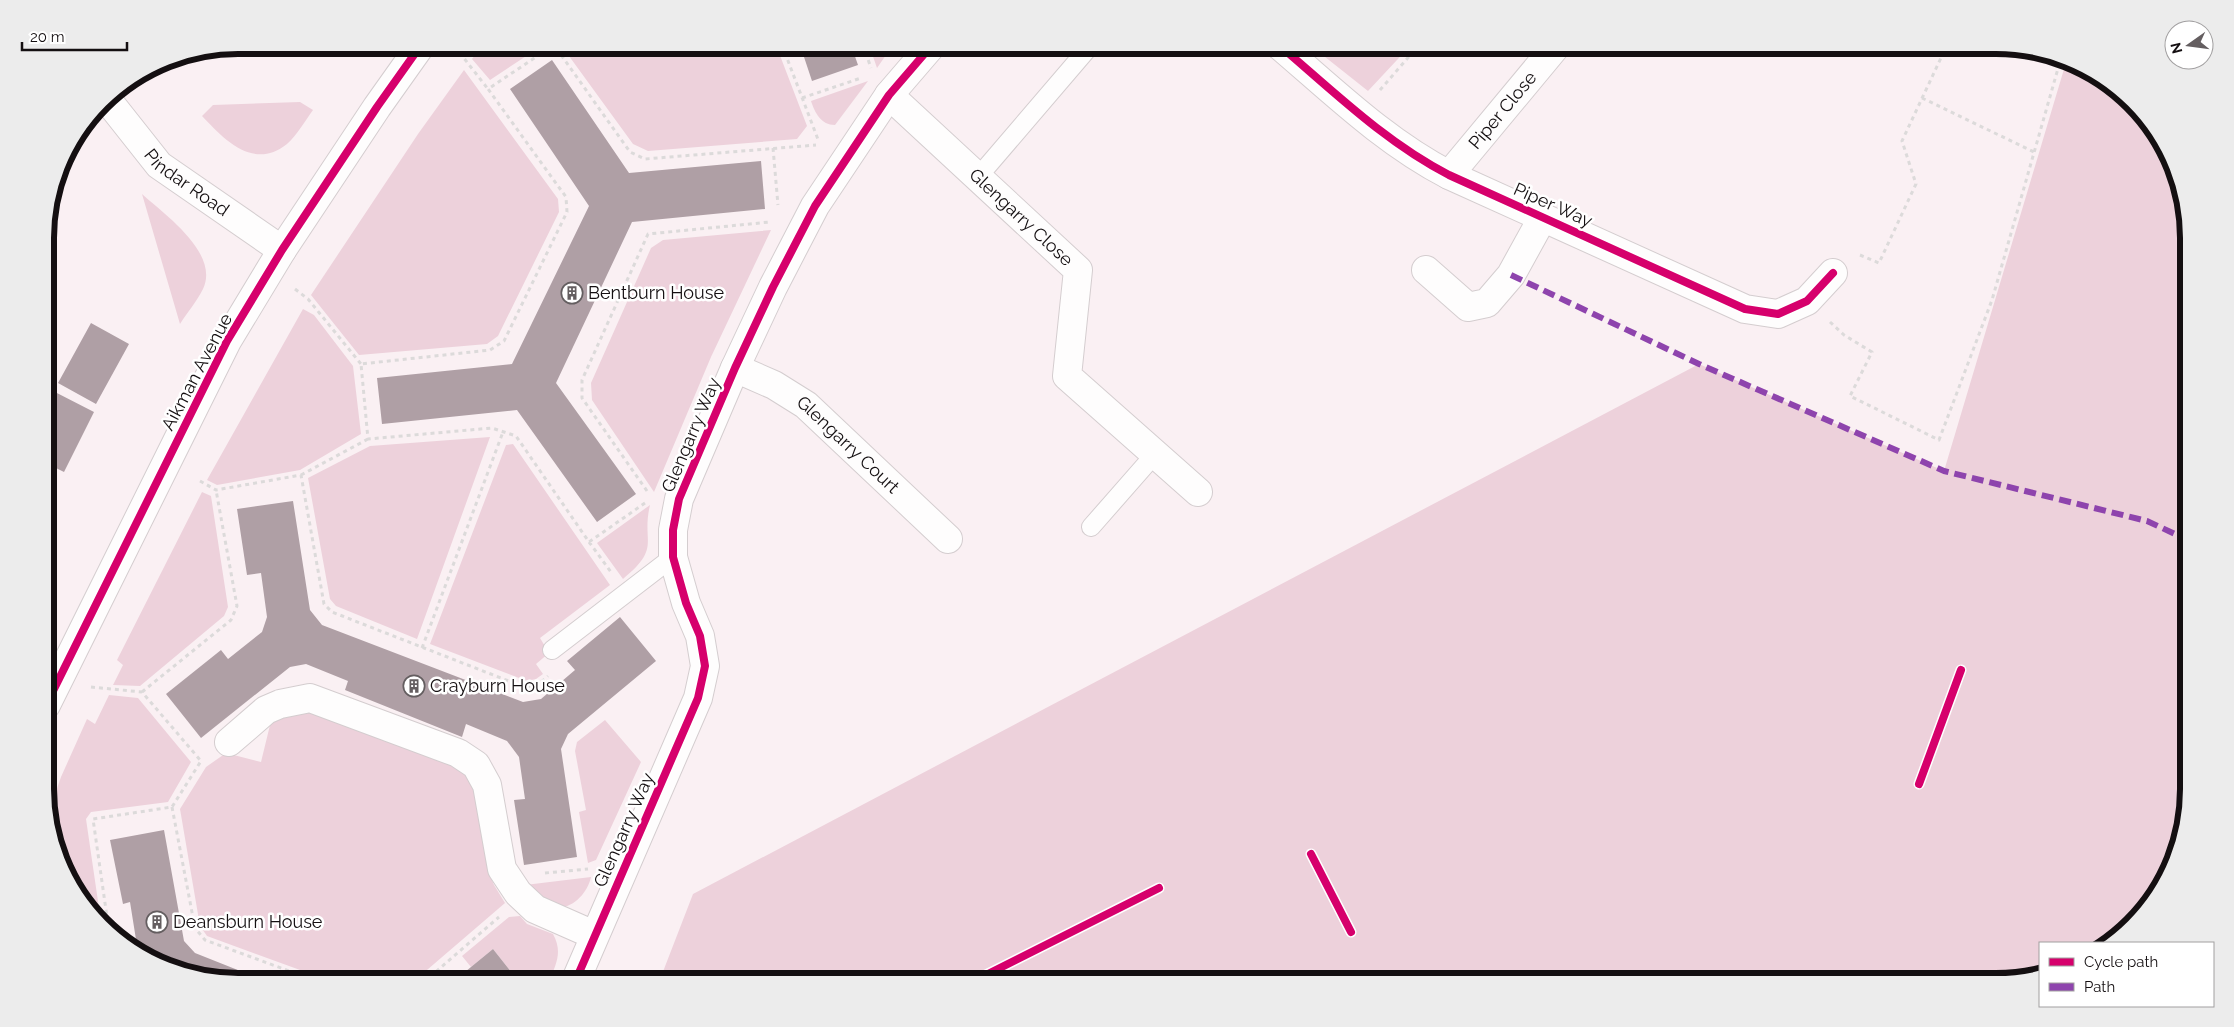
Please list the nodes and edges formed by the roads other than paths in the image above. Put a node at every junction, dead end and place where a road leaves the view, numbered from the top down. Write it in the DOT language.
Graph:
graph roads {
  1 [pos="415,54"];
  2 [pos="921,54"];
  3 [pos="1083,54"];
  4 [pos="1289,54"];
  5 [pos="1549,54"];
  6 [pos="881,85"];
  7 [pos="111,104"];
  8 [pos="1448,175"];
  9 [pos="978,177"];
  10 [pos="1544,217"];
  11 [pos="276,260"];
  12 [pos="1426,270"];
  13 [pos="1833,273"];
  14 [pos="736,368"];
  15 [pos="1155,454"];
  16 [pos="1198,492"];
  17 [pos="1091,528"];
  18 [pos="948,539"];
  19 [pos="673,557"];
  20 [pos="552,650"];
  21 [pos="54,689"];
  22 [pos="229,742"];
  23 [pos="594,935"];
  24 [pos="579,973"];
  1 -- 11 [label="street, Aikman Avenue"];
  2 -- 6 [label="street, Glengarry Way"];
  3 -- 9 [label="lane"];
  4 -- 8 [label="street, Piper Way"];
  5 -- 8 [label="street, Piper Close"];
  6 -- 9 [label="street, Glengarry Close"];
  6 -- 14 [label="street, Glengarry Way"];
  7 -- 11 [label="street, Pindar Road"];
  8 -- 10 [label="street, Piper Way"];
  9 -- 15 [label="street, Glengarry Close"];
  10 -- 12 [label="street"];
  10 -- 13 [label="street, Piper Way"];
  11 -- 21 [label="street, Aikman Avenue"];
  14 -- 18 [label="street, Glengarry Court"];
  14 -- 19 [label="street, Glengarry Way"];
  15 -- 16 [label="street, Glengarry Close"];
  15 -- 17 [label="lane"];
  19 -- 20 [label="lane"];
  19 -- 23 [label="street, Glengarry Way"];
  22 -- 23 [label="street"];
  23 -- 24 [label="street, Glengarry Way"];
}
